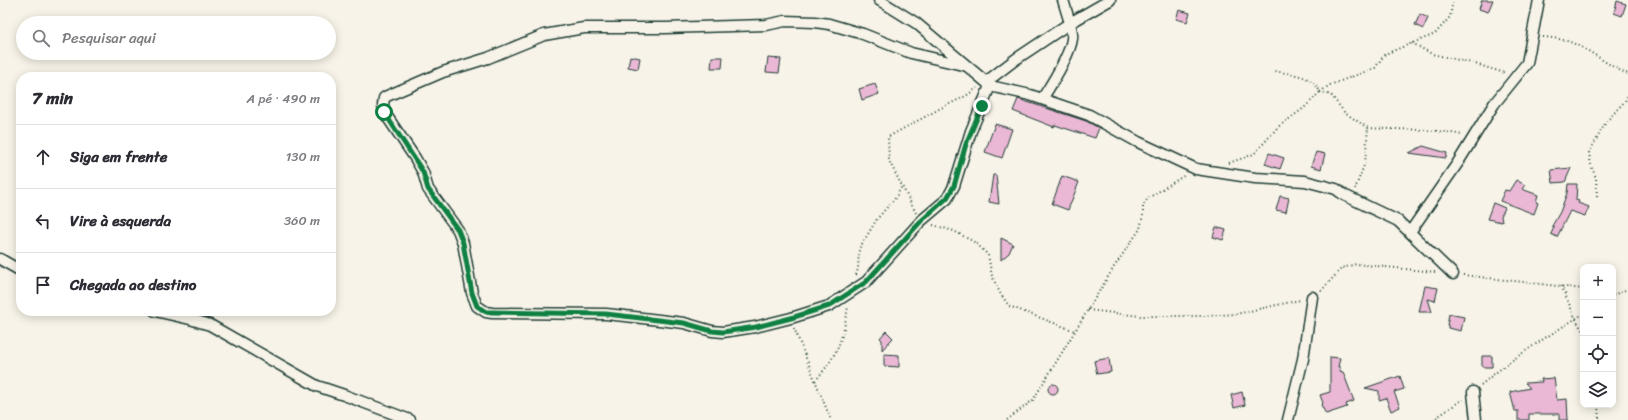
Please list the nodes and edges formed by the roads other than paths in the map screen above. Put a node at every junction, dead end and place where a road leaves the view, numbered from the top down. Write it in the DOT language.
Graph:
graph roads {
  1 [pos="879,0"];
  2 [pos="1063,0"];
  3 [pos="1110,0"];
  4 [pos="1539,0"];
  5 [pos="1070,23"];
  6 [pos="967,66"];
  7 [pos="988,84"];
  8 [pos="1042,99"];
  9 [pos="1410,232"];
  10 [pos="0,259"];
  11 [pos="16,268"];
  12 [pos="1453,274"];
  13 [pos="1312,297"];
  14 [pos="177,316"];
  15 [pos="1473,392"];
  16 [pos="410,420"];
  17 [pos="1288,420"];
  18 [pos="1476,420"];
  1 -- 6 [label="street"];
  2 -- 5 [label="street"];
  3 -- 5 [label="street"];
  4 -- 9 [label="street"];
  5 -- 7 [label="street"];
  5 -- 8 [label="street"];
  6 -- 7 [label="street"];
  6 -- 7 [label="street"];
  7 -- 8 [label="street"];
  8 -- 9 [label="street"];
  9 -- 12 [label="street"];
  10 -- 11 [label="street"];
  13 -- 17 [label="street"];
  14 -- 16 [label="street"];
  15 -- 18 [label="street"];
}
